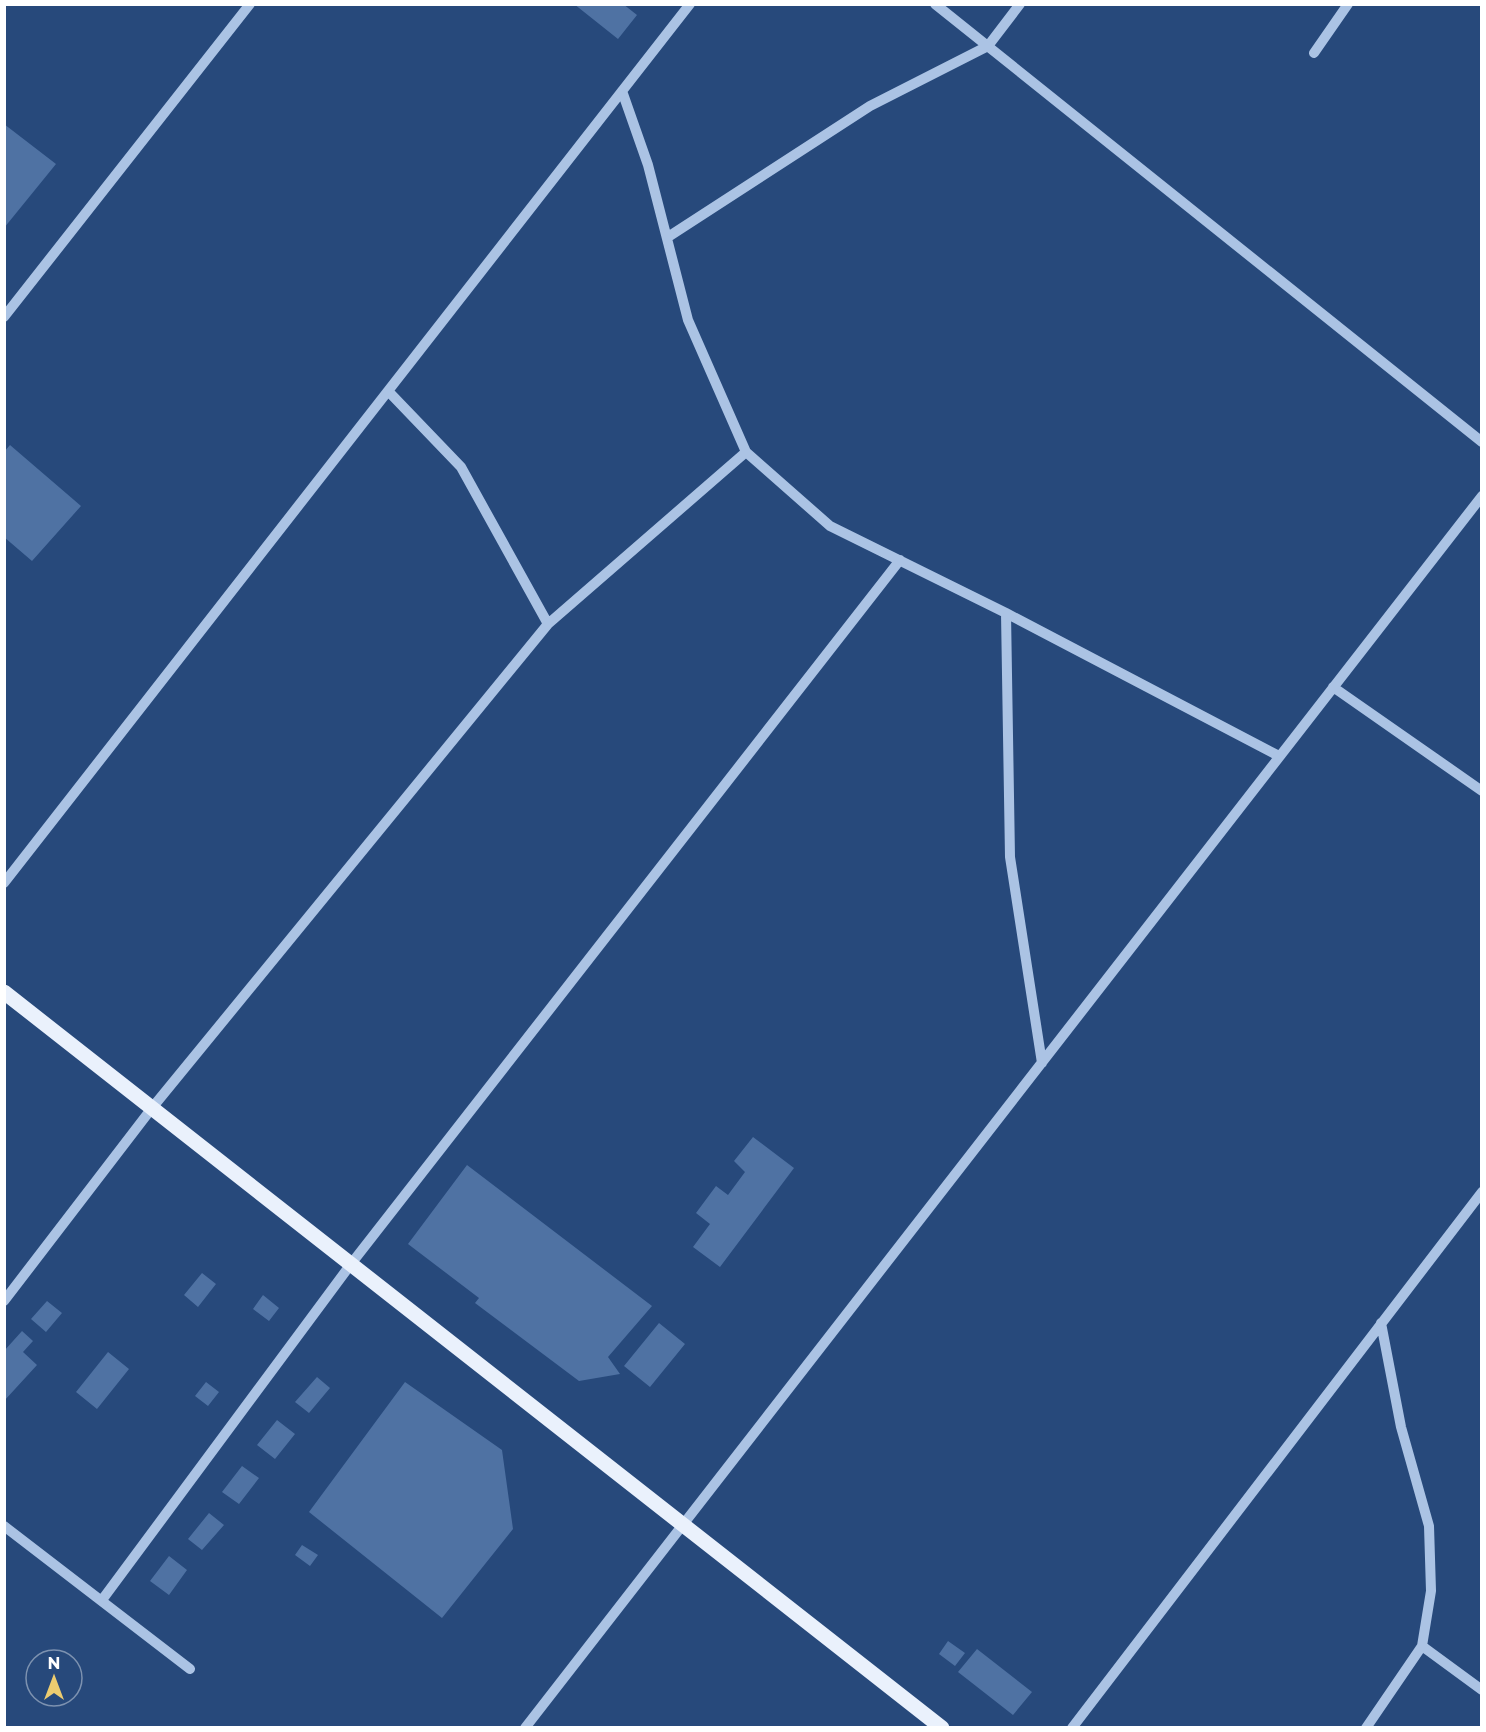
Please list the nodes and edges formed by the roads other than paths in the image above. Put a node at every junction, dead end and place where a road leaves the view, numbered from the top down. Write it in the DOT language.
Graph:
graph roads {
  1 [pos="250,4"];
  2 [pos="690,4"];
  3 [pos="935,4"];
  4 [pos="1020,4"];
  5 [pos="1348,4"];
  6 [pos="988,46"];
  7 [pos="1314,53"];
  8 [pos="622,91"];
  9 [pos="668,237"];
  10 [pos="4,317"];
  11 [pos="389,392"];
  12 [pos="1482,442"];
  13 [pos="746,452"];
  14 [pos="1480,500"];
  15 [pos="900,560"];
  16 [pos="1006,613"];
  17 [pos="548,624"];
  18 [pos="1333,687"];
  19 [pos="1279,756"];
  20 [pos="1482,791"];
  21 [pos="4,883"];
  22 [pos="4,992"];
  23 [pos="1042,1063"];
  24 [pos="153,1108"];
  25 [pos="1482,1192"];
  26 [pos="351,1264"];
  27 [pos="4,1301"];
  28 [pos="1381,1323"];
  29 [pos="684,1525"];
  30 [pos="4,1526"];
  31 [pos="102,1600"];
  32 [pos="1422,1646"];
  33 [pos="190,1669"];
  34 [pos="1482,1689"];
  35 [pos="525,1728"];
  36 [pos="942,1728"];
  37 [pos="1071,1728"];
  38 [pos="1366,1728"];
  1 -- 10 [label="street"];
  2 -- 8 [label="street"];
  3 -- 6 [label="street"];
  4 -- 6 [label="street"];
  5 -- 7 [label="street"];
  6 -- 9 [label="street"];
  6 -- 12 [label="street"];
  8 -- 9 [label="street"];
  8 -- 11 [label="street"];
  9 -- 13 [label="street"];
  11 -- 17 [label="street"];
  11 -- 21 [label="street"];
  13 -- 15 [label="street"];
  13 -- 17 [label="street"];
  14 -- 18 [label="street"];
  15 -- 16 [label="street"];
  15 -- 26 [label="street"];
  16 -- 19 [label="street"];
  16 -- 23 [label="street"];
  17 -- 24 [label="street"];
  18 -- 19 [label="street"];
  18 -- 20 [label="street"];
  19 -- 23 [label="street"];
  22 -- 24 [label="main road"];
  23 -- 29 [label="street"];
  24 -- 26 [label="main road"];
  24 -- 27 [label="street"];
  25 -- 28 [label="street"];
  26 -- 29 [label="main road"];
  26 -- 31 [label="street"];
  28 -- 32 [label="street"];
  28 -- 37 [label="street"];
  29 -- 35 [label="street"];
  29 -- 36 [label="main road"];
  30 -- 31 [label="street"];
  31 -- 33 [label="street"];
  32 -- 34 [label="street"];
  32 -- 38 [label="street"];
}
